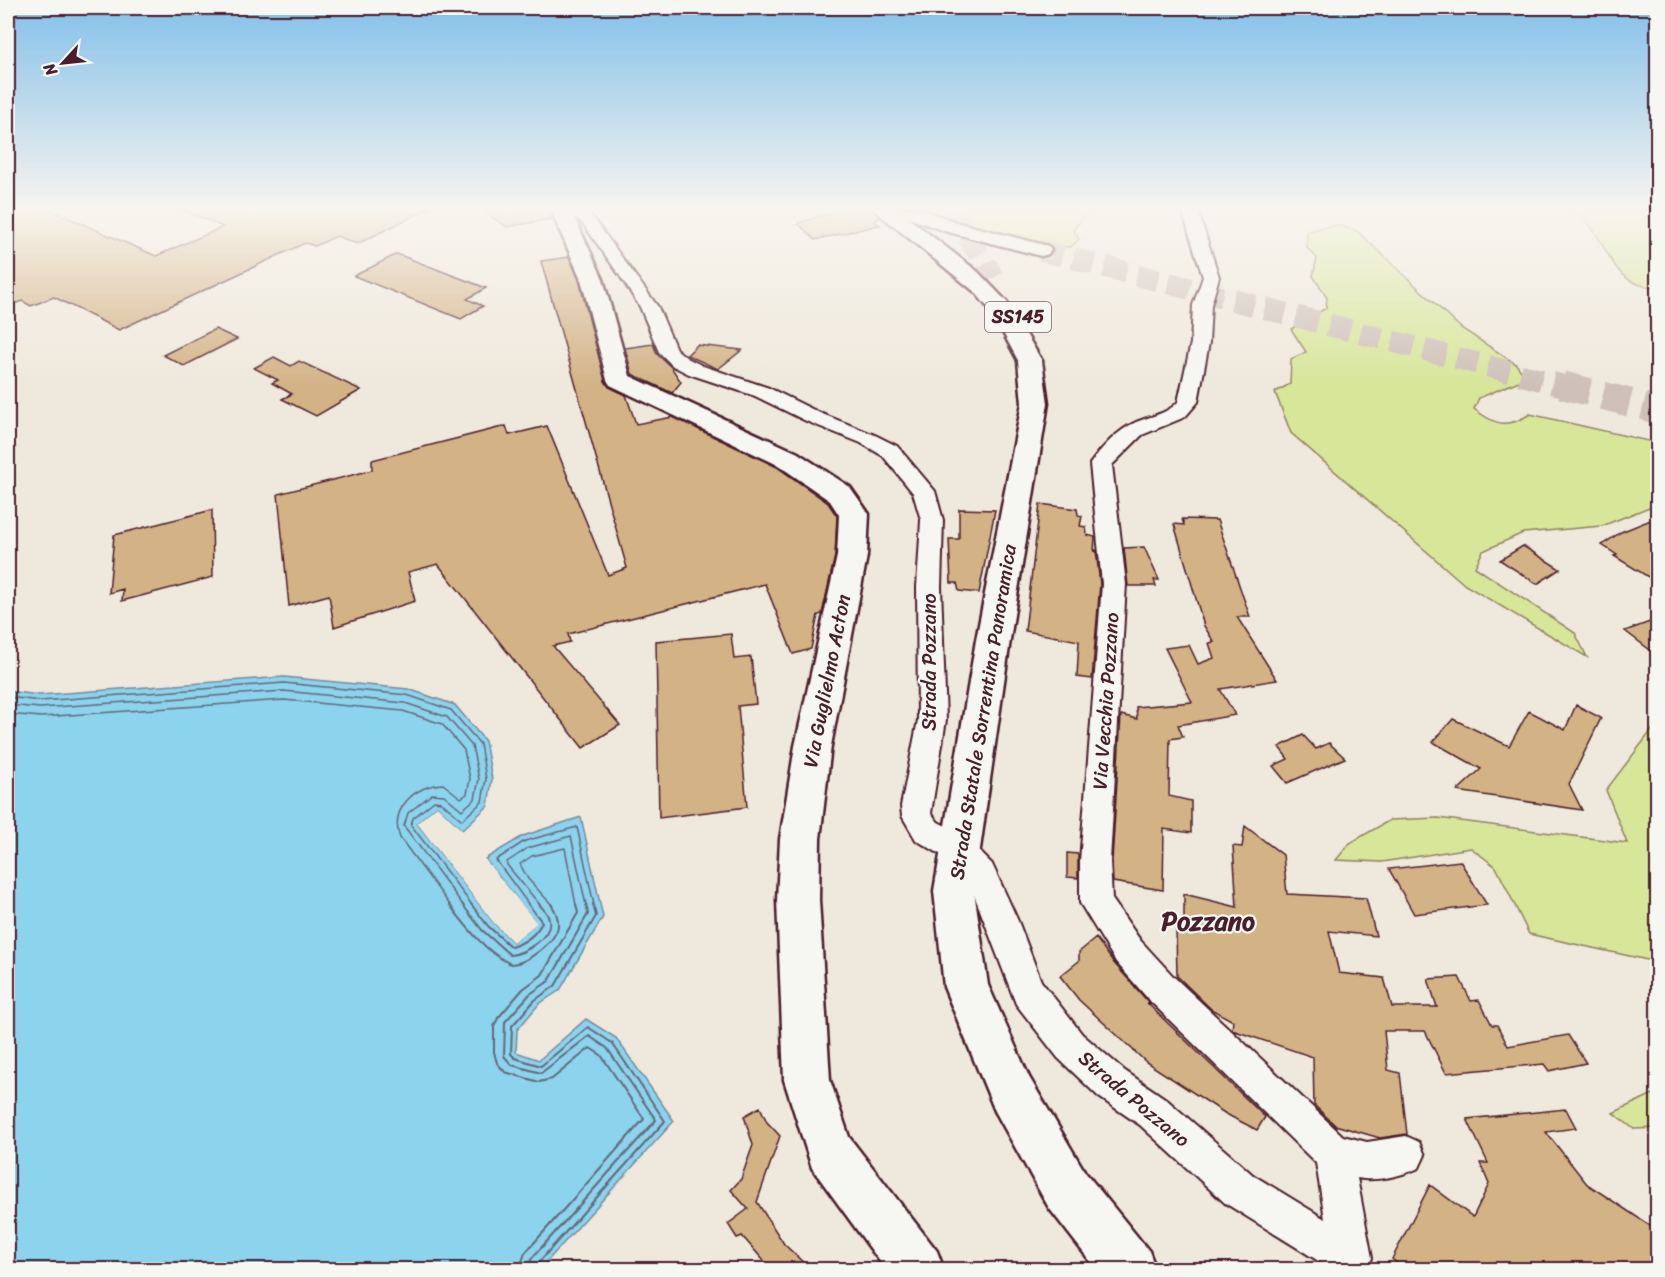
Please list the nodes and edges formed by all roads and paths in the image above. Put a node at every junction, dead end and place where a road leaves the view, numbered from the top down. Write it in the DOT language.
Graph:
graph roads {
  1 [pos="587,268"];
  2 [pos="622,268"];
  3 [pos="958,268"];
  4 [pos="1208,268"];
  5 [pos="994,278"];
  6 [pos="1030,361"];
  7 [pos="960,851"];
  8 [pos="1334,1153"];
  9 [pos="1406,1155"];
  10 [pos="918,1269"];
  11 [pos="1131,1269"];
  1 -- 10 [label="main road, Via Guglielmo Acton"];
  2 -- 7 [label="street, Strada Pozzano"];
  3 -- 6 [label="main road, SS145"];
  4 -- 8 [label="street, Via Vecchia Pozzano"];
  5 -- 6 [label="main road, SS145"];
  6 -- 7 [label="main road, Strada Statale Sorrentina Panoramica / SS145"];
  7 -- 8 [label="street, Strada Pozzano"];
  7 -- 11 [label="main road, Strada Statale Sorrentina Panoramica / SS145"];
  8 -- 9 [label="street"];
}
